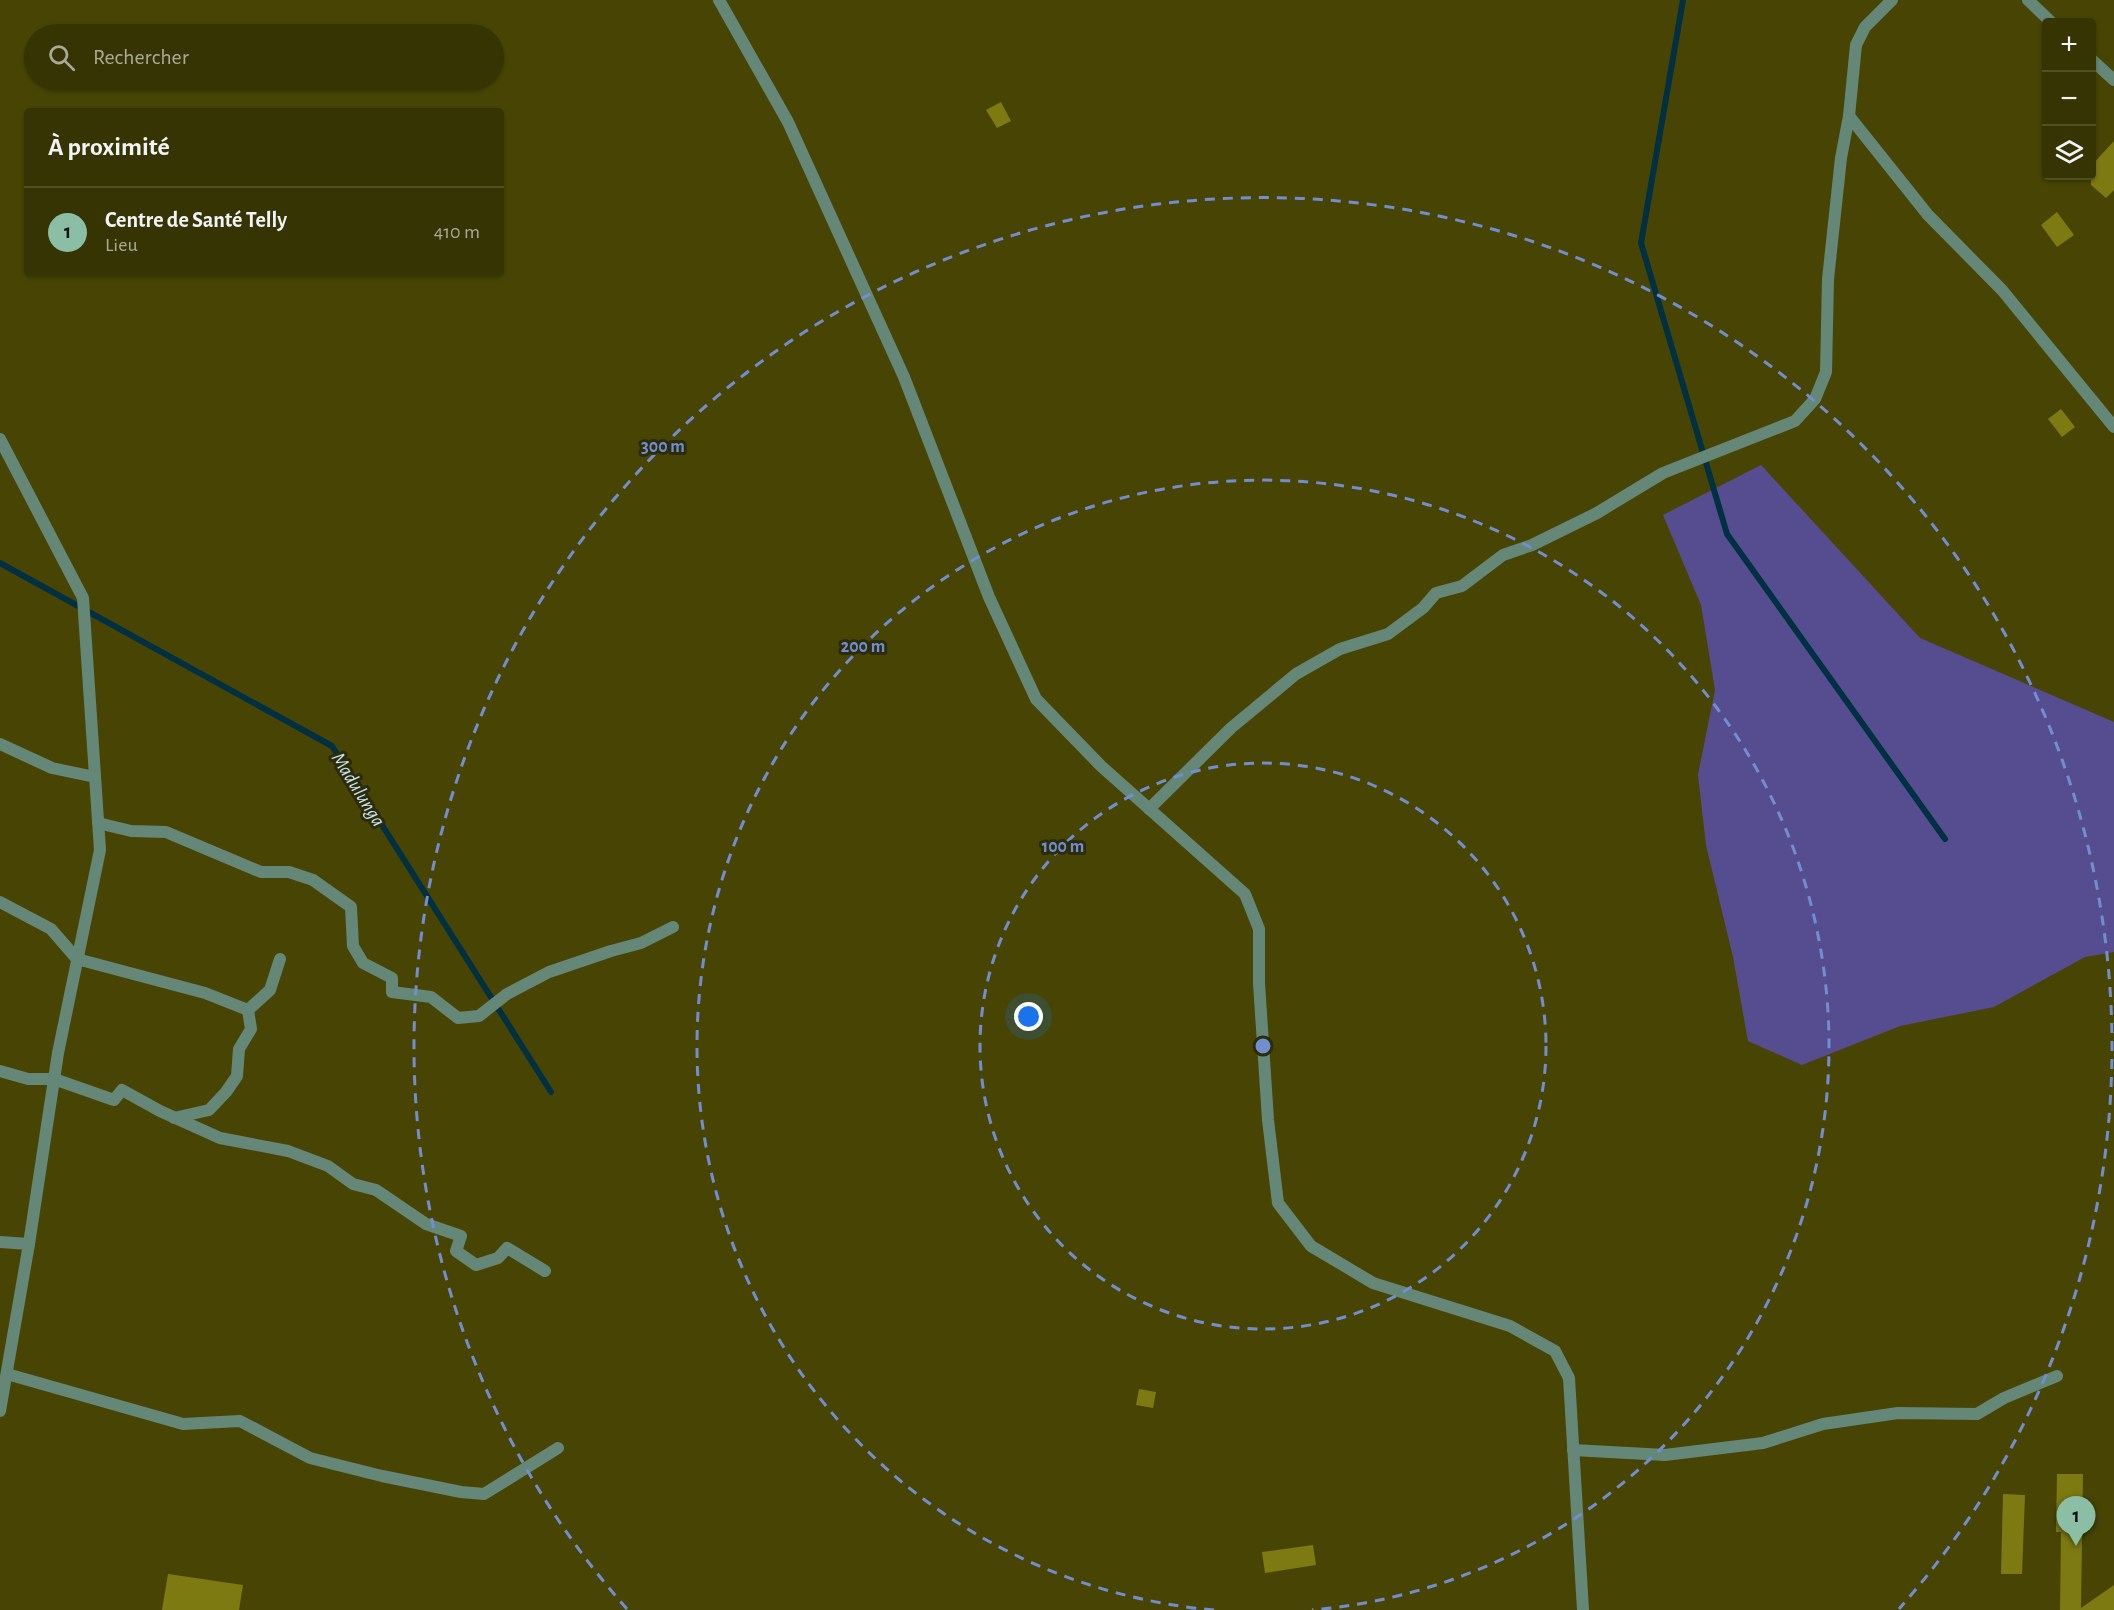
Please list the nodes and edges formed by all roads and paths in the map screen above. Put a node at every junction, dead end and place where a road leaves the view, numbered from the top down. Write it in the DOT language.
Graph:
graph roads {
  1 [pos="719,0"];
  2 [pos="1892,0"];
  3 [pos="2028,0"];
  4 [pos="2047,18"];
  5 [pos="2096,64"];
  6 [pos="2114,80"];
  7 [pos="1849,116"];
  8 [pos="2114,428"];
  9 [pos="0,439"];
  10 [pos="0,744"];
  11 [pos="95,777"];
  12 [pos="1149,809"];
  13 [pos="98,823"];
  14 [pos="0,902"];
  15 [pos="673,927"];
  16 [pos="77,959"];
  17 [pos="280,959"];
  18 [pos="248,1010"];
  19 [pos="0,1071"];
  20 [pos="54,1079"];
  21 [pos="174,1118"];
  22 [pos="0,1242"];
  23 [pos="29,1244"];
  24 [pos="546,1271"];
  25 [pos="6,1374"];
  26 [pos="2057,1376"];
  27 [pos="0,1411"];
  28 [pos="558,1448"];
  29 [pos="1574,1450"];
  30 [pos="1583,1610"];
  1 -- 12 [label="street"];
  2 -- 7 [label="street"];
  3 -- 4 [label="street"];
  5 -- 6 [label="street"];
  7 -- 8 [label="street"];
  7 -- 12 [label="street"];
  9 -- 11 [label="street"];
  10 -- 11 [label="street"];
  11 -- 13 [label="street"];
  12 -- 29 [label="street"];
  13 -- 15 [label="street"];
  13 -- 16 [label="street"];
  14 -- 16 [label="street"];
  16 -- 18 [label="street"];
  16 -- 20 [label="street"];
  17 -- 18 [label="street"];
  18 -- 21 [label="street"];
  19 -- 20 [label="street"];
  20 -- 21 [label="street"];
  20 -- 23 [label="street"];
  21 -- 24 [label="street"];
  22 -- 23 [label="street"];
  23 -- 25 [label="street"];
  25 -- 27 [label="street"];
  25 -- 28 [label="street"];
  26 -- 29 [label="street"];
  29 -- 30 [label="street"];
}
